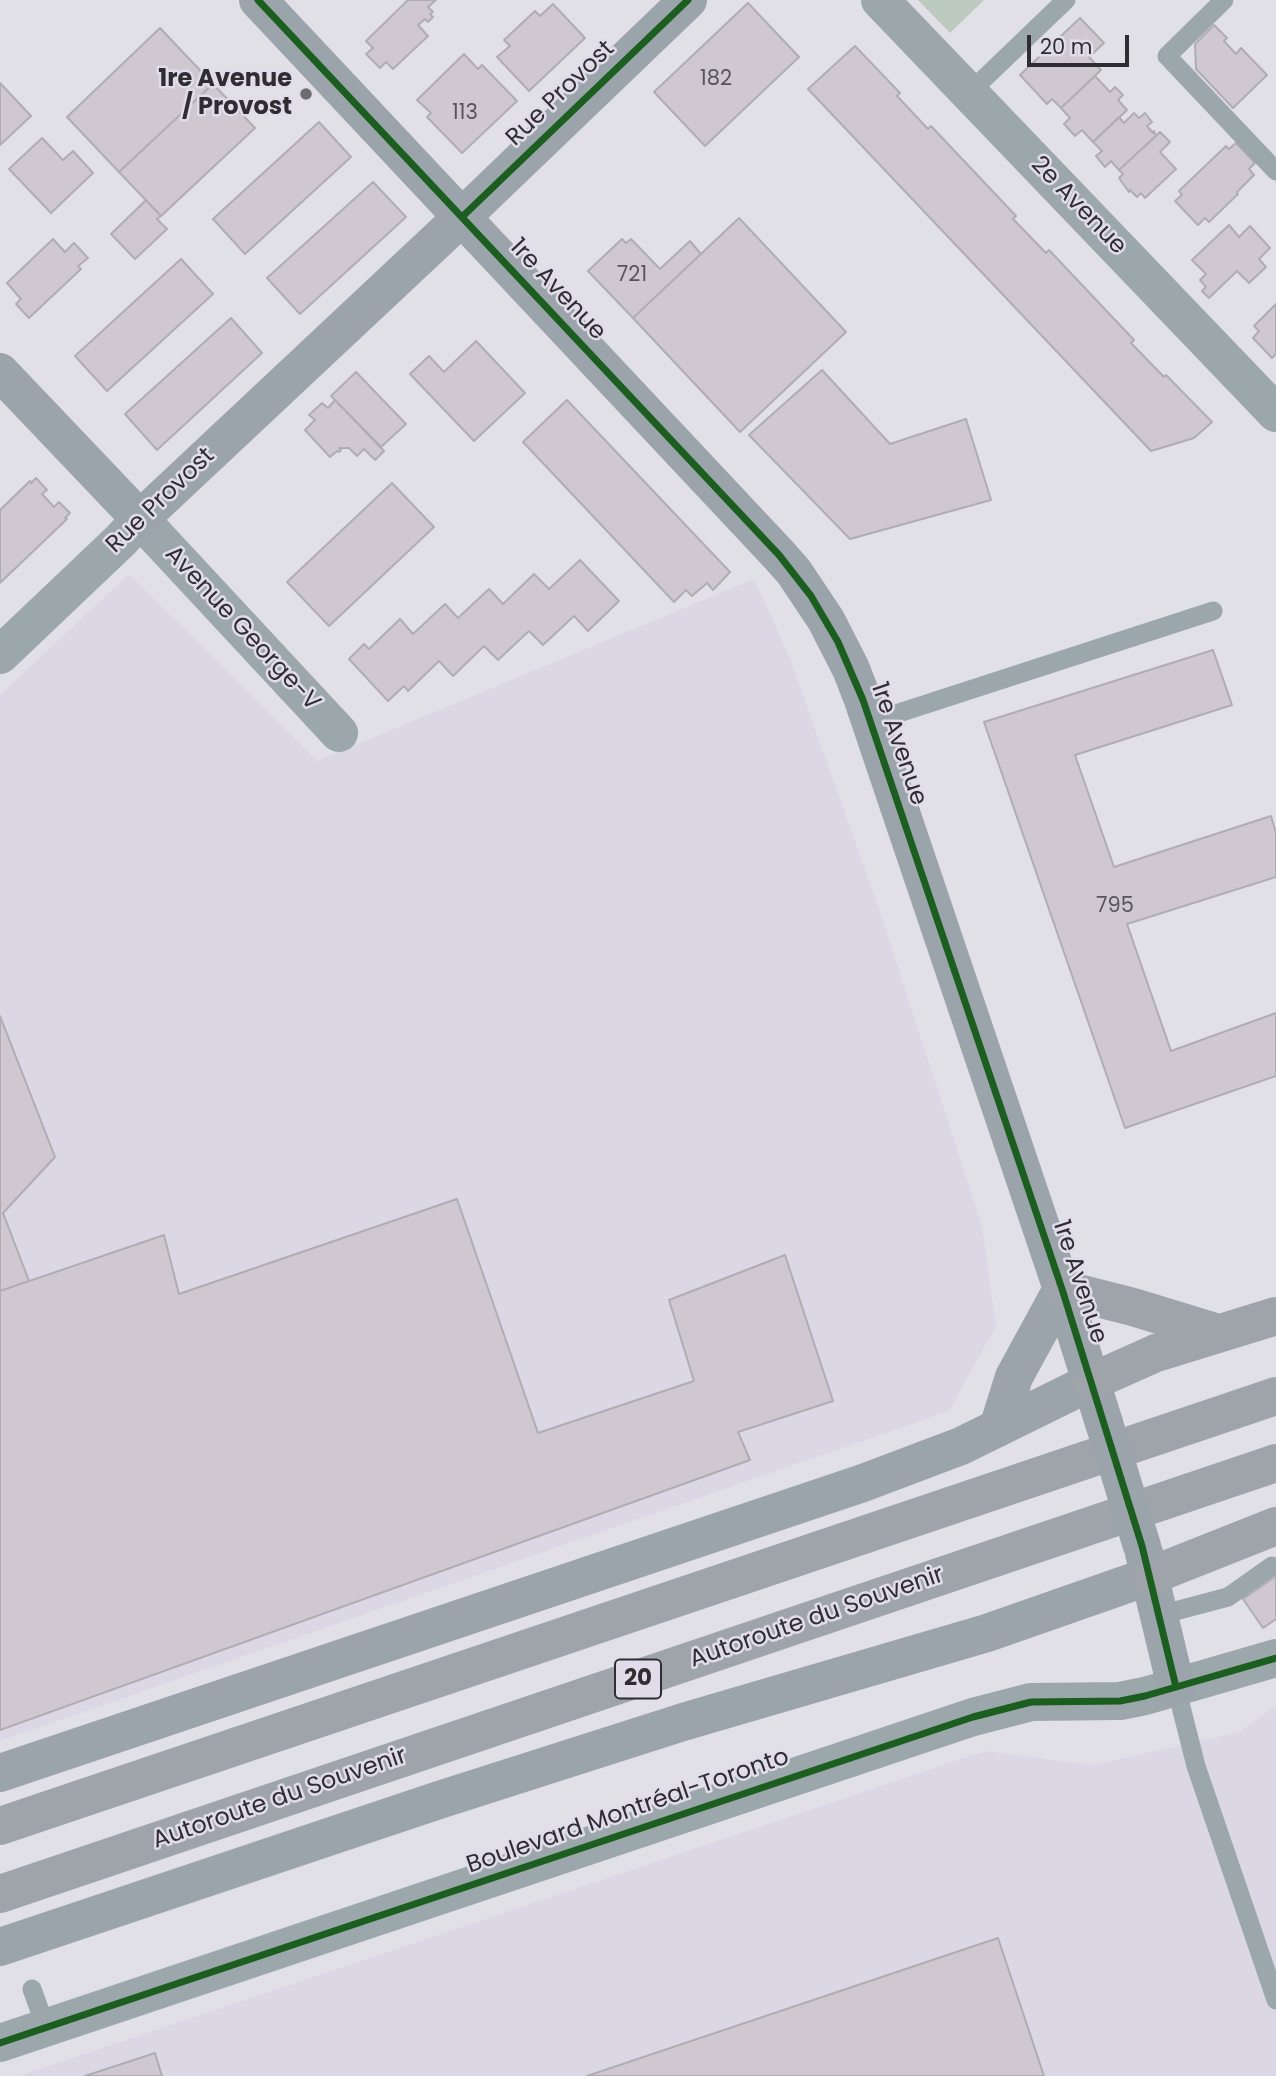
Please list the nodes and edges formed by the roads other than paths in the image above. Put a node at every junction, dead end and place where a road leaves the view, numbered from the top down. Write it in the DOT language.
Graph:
graph roads {
  1 [pos="258,0"];
  2 [pos="688,0"];
  3 [pos="880,0"];
  4 [pos="1066,0"];
  5 [pos="1224,0"];
  6 [pos="970,92"];
  7 [pos="1276,171"];
  8 [pos="461,217"];
  9 [pos="0,372"];
  10 [pos="1276,414"];
  11 [pos="140,519"];
  12 [pos="1213,611"];
  13 [pos="0,655"];
  14 [pos="870,722"];
  15 [pos="339,733"];
  16 [pos="1062,1289"];
  17 [pos="1276,1317"];
  18 [pos="1218,1333"];
  19 [pos="1091,1382"];
  20 [pos="1276,1396"];
  21 [pos="998,1428"];
  22 [pos="1276,1463"];
  23 [pos="1276,1525"];
  24 [pos="1146,1561"];
  25 [pos="1272,1566"];
  26 [pos="1160,1615"];
  27 [pos="1276,1658"];
  28 [pos="1176,1687"];
  29 [pos="0,1773"];
  30 [pos="0,1826"];
  31 [pos="0,1894"];
  32 [pos="0,1947"];
  33 [pos="32,1989"];
  34 [pos="1276,2000"];
  35 [pos="46,2028"];
  36 [pos="0,2043"];
  1 -- 8 [label="street, 1re Avenue"];
  2 -- 8 [label="street, Rue Provost"];
  3 -- 6 [label="street, 2e Avenue"];
  4 -- 6 [label="lane"];
  5 -- 7 [label="lane"];
  6 -- 10 [label="street, 2e Avenue"];
  8 -- 11 [label="street, Rue Provost"];
  8 -- 14 [label="street, 1re Avenue"];
  9 -- 11 [label="street, Avenue George-V"];
  11 -- 13 [label="street, Rue Provost"];
  11 -- 15 [label="street, Avenue George-V"];
  12 -- 14 [label="lane"];
  14 -- 16 [label="street, 1re Avenue"];
  16 -- 18 [label="highway"];
  16 -- 19 [label="street, 1re Avenue"];
  16 -- 21 [label="street"];
  17 -- 18 [label="highway"];
  18 -- 19 [label="highway"];
  19 -- 21 [label="street"];
  19 -- 24 [label="street, 1re Avenue, bridge"];
  20 -- 30 [label="highway"];
  21 -- 29 [label="street"];
  22 -- 31 [label="highway, Autoroute du Souvenir / 20"];
  23 -- 24 [label="highway"];
  24 -- 26 [label="street, 1re Avenue"];
  24 -- 32 [label="street"];
  25 -- 26 [label="lane"];
  26 -- 28 [label="street, 1re Avenue"];
  27 -- 28 [label="street, Boulevard Montréal-Toronto"];
  28 -- 34 [label="lane"];
  28 -- 35 [label="street, Boulevard Montréal-Toronto"];
  33 -- 35 [label="lane"];
  35 -- 36 [label="street, Boulevard Montréal-Toronto"];
}
